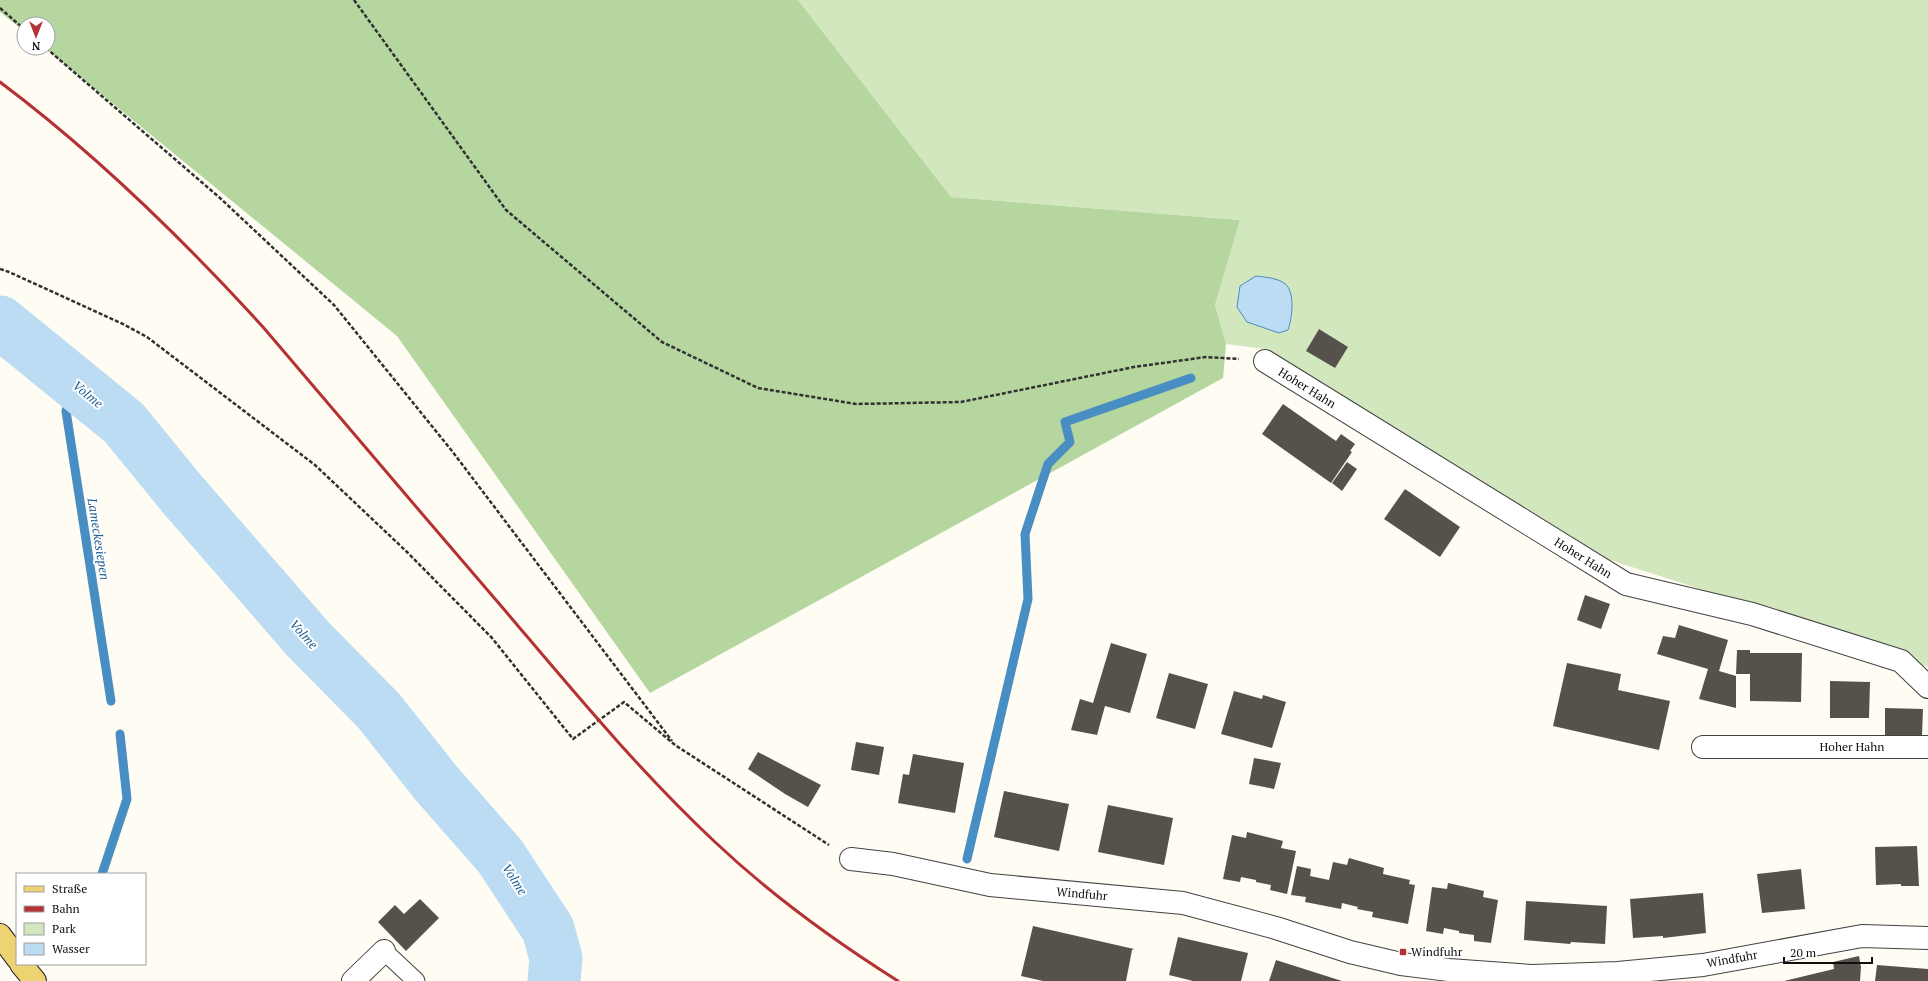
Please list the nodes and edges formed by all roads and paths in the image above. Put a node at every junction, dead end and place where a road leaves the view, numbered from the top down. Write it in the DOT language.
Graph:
graph roads {
  1 [pos="354,0"];
  2 [pos="0,8"];
  3 [pos="16,22"];
  4 [pos="55,56"];
  5 [pos="0,269"];
  6 [pos="1265,362"];
  7 [pos="1928,687"];
  8 [pos="675,744"];
  9 [pos="1928,747"];
  10 [pos="1704,748"];
  11 [pos="851,859"];
  12 [pos="0,935"];
  13 [pos="1928,938"];
  14 [pos="384,951"];
  15 [pos="16,958"];
  16 [pos="353,981"];
  17 [pos="416,981"];
  1 -- 6 [label="path"];
  2 -- 3 [label="path"];
  4 -- 8 [label="path"];
  5 -- 8 [label="path"];
  6 -- 7 [label="street, Hoher Hahn"];
  8 -- 11 [label="path"];
  9 -- 10 [label="street, Hoher Hahn"];
  11 -- 13 [label="street, Windfuhr"];
  12 -- 15 [label="main road"];
  14 -- 16 [label="street"];
  14 -- 17 [label="lane"];
}
